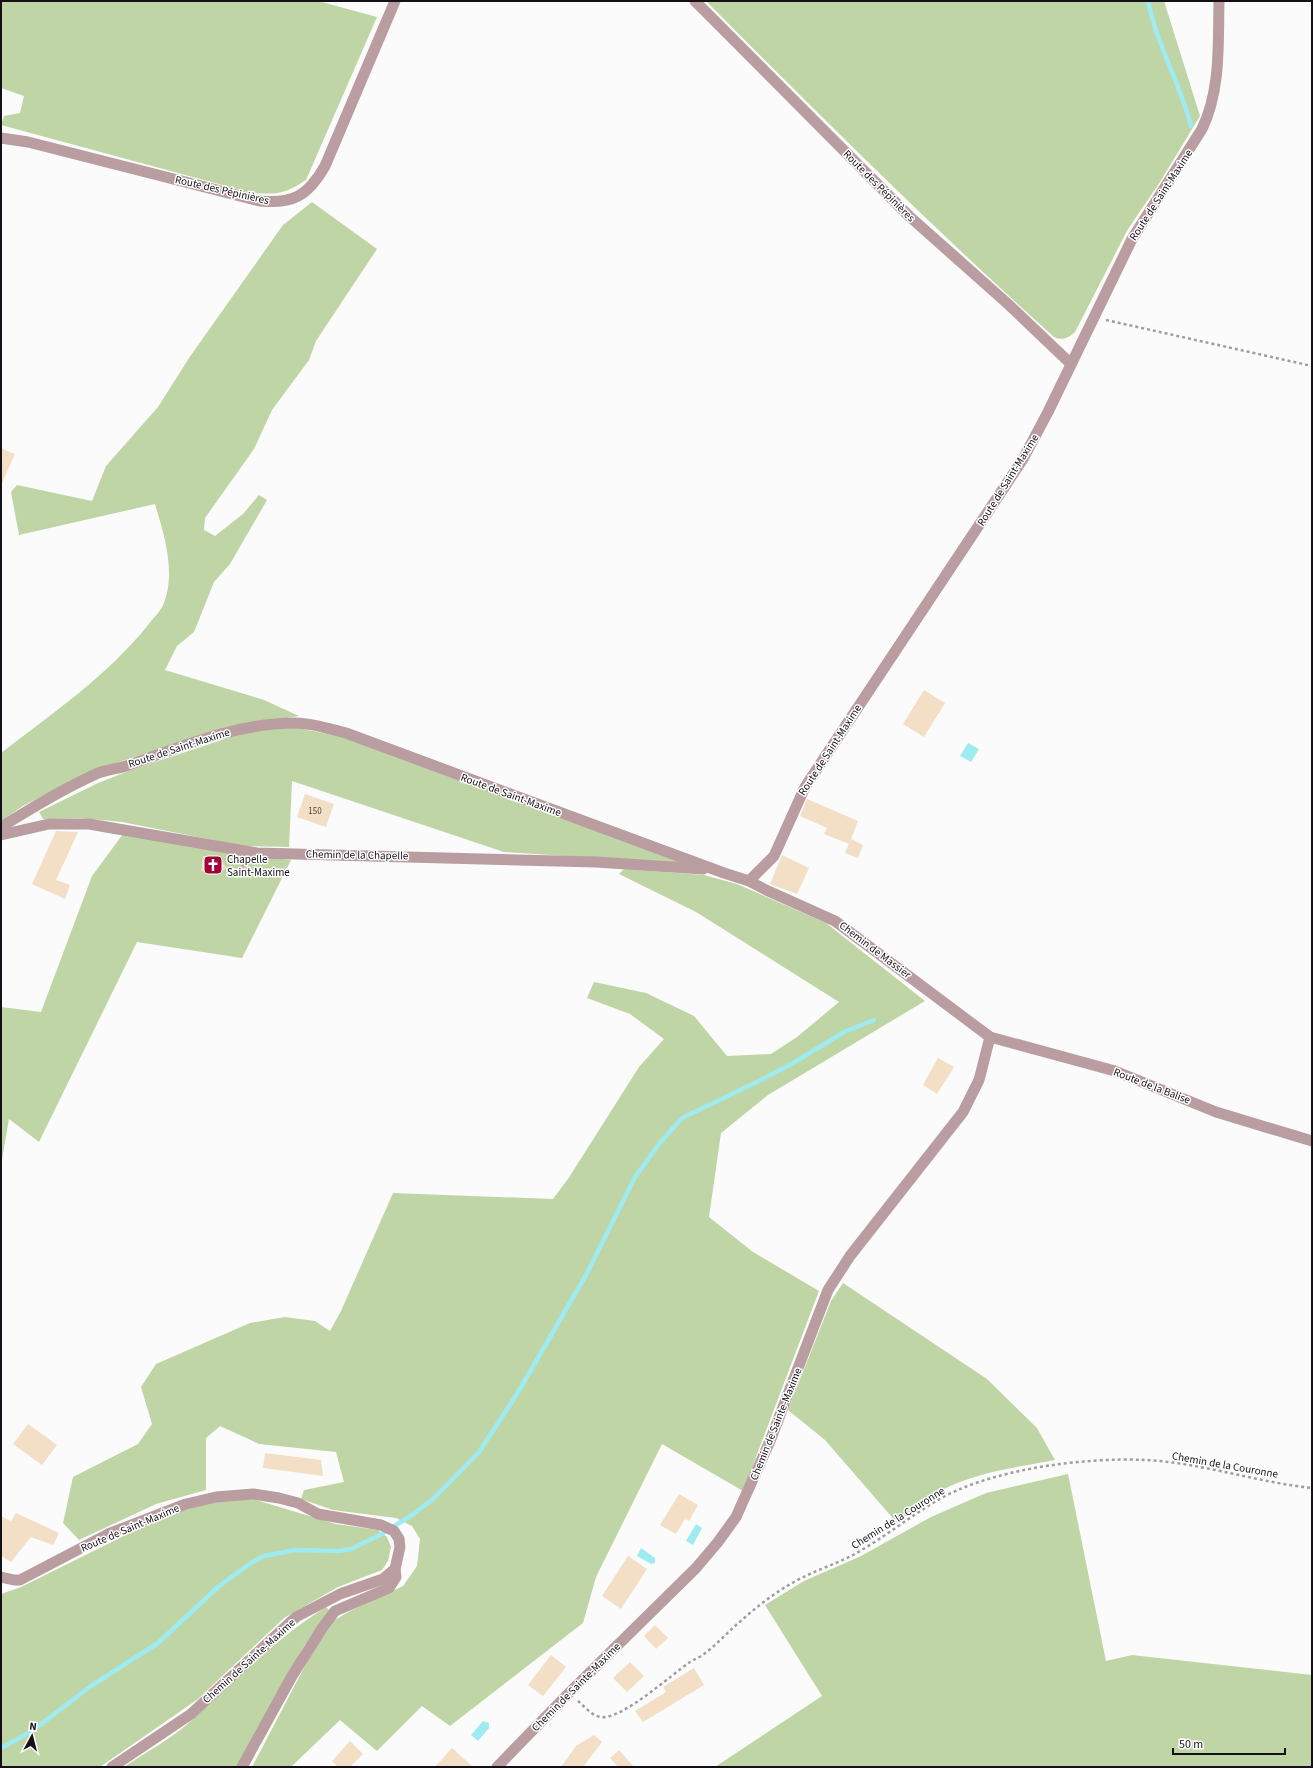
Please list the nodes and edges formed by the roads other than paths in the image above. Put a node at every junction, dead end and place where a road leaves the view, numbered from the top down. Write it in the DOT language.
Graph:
graph roads {
  1 [pos="395,1"];
  2 [pos="695,1"];
  3 [pos="1218,1"];
  4 [pos="1,138"];
  5 [pos="1071,364"];
  6 [pos="1,827"];
  7 [pos="1,835"];
  8 [pos="245,851"];
  9 [pos="244,864"];
  10 [pos="715,870"];
  11 [pos="749,881"];
  12 [pos="990,1036"];
  13 [pos="1312,1141"];
  14 [pos="396,1569"];
  15 [pos="1,1577"];
  16 [pos="112,1767"];
  17 [pos="242,1767"];
  18 [pos="497,1767"];
  1 -- 4 [label="street, Route des Pépinières"];
  2 -- 5 [label="street, Route des Pépinières"];
  3 -- 5 [label="street, Route de Saint-Maxime"];
  5 -- 11 [label="street, Route de Saint-Maxime"];
  6 -- 10 [label="street, Route de Saint-Maxime"];
  7 -- 8 [label="street, Chemin de la Chapelle"];
  8 -- 9 [label="lane"];
  8 -- 10 [label="street, Chemin de la Chapelle"];
  10 -- 11 [label="street, Route de Saint-Maxime"];
  11 -- 12 [label="street, Chemin de Massier"];
  12 -- 13 [label="street, Route de la Balise"];
  12 -- 18 [label="street, Chemin de Sainte-Maxime"];
  14 -- 15 [label="street, Route de Saint-Maxime"];
  14 -- 16 [label="street, Chemin de Sainte-Maxime"];
  14 -- 17 [label="street"];
}
